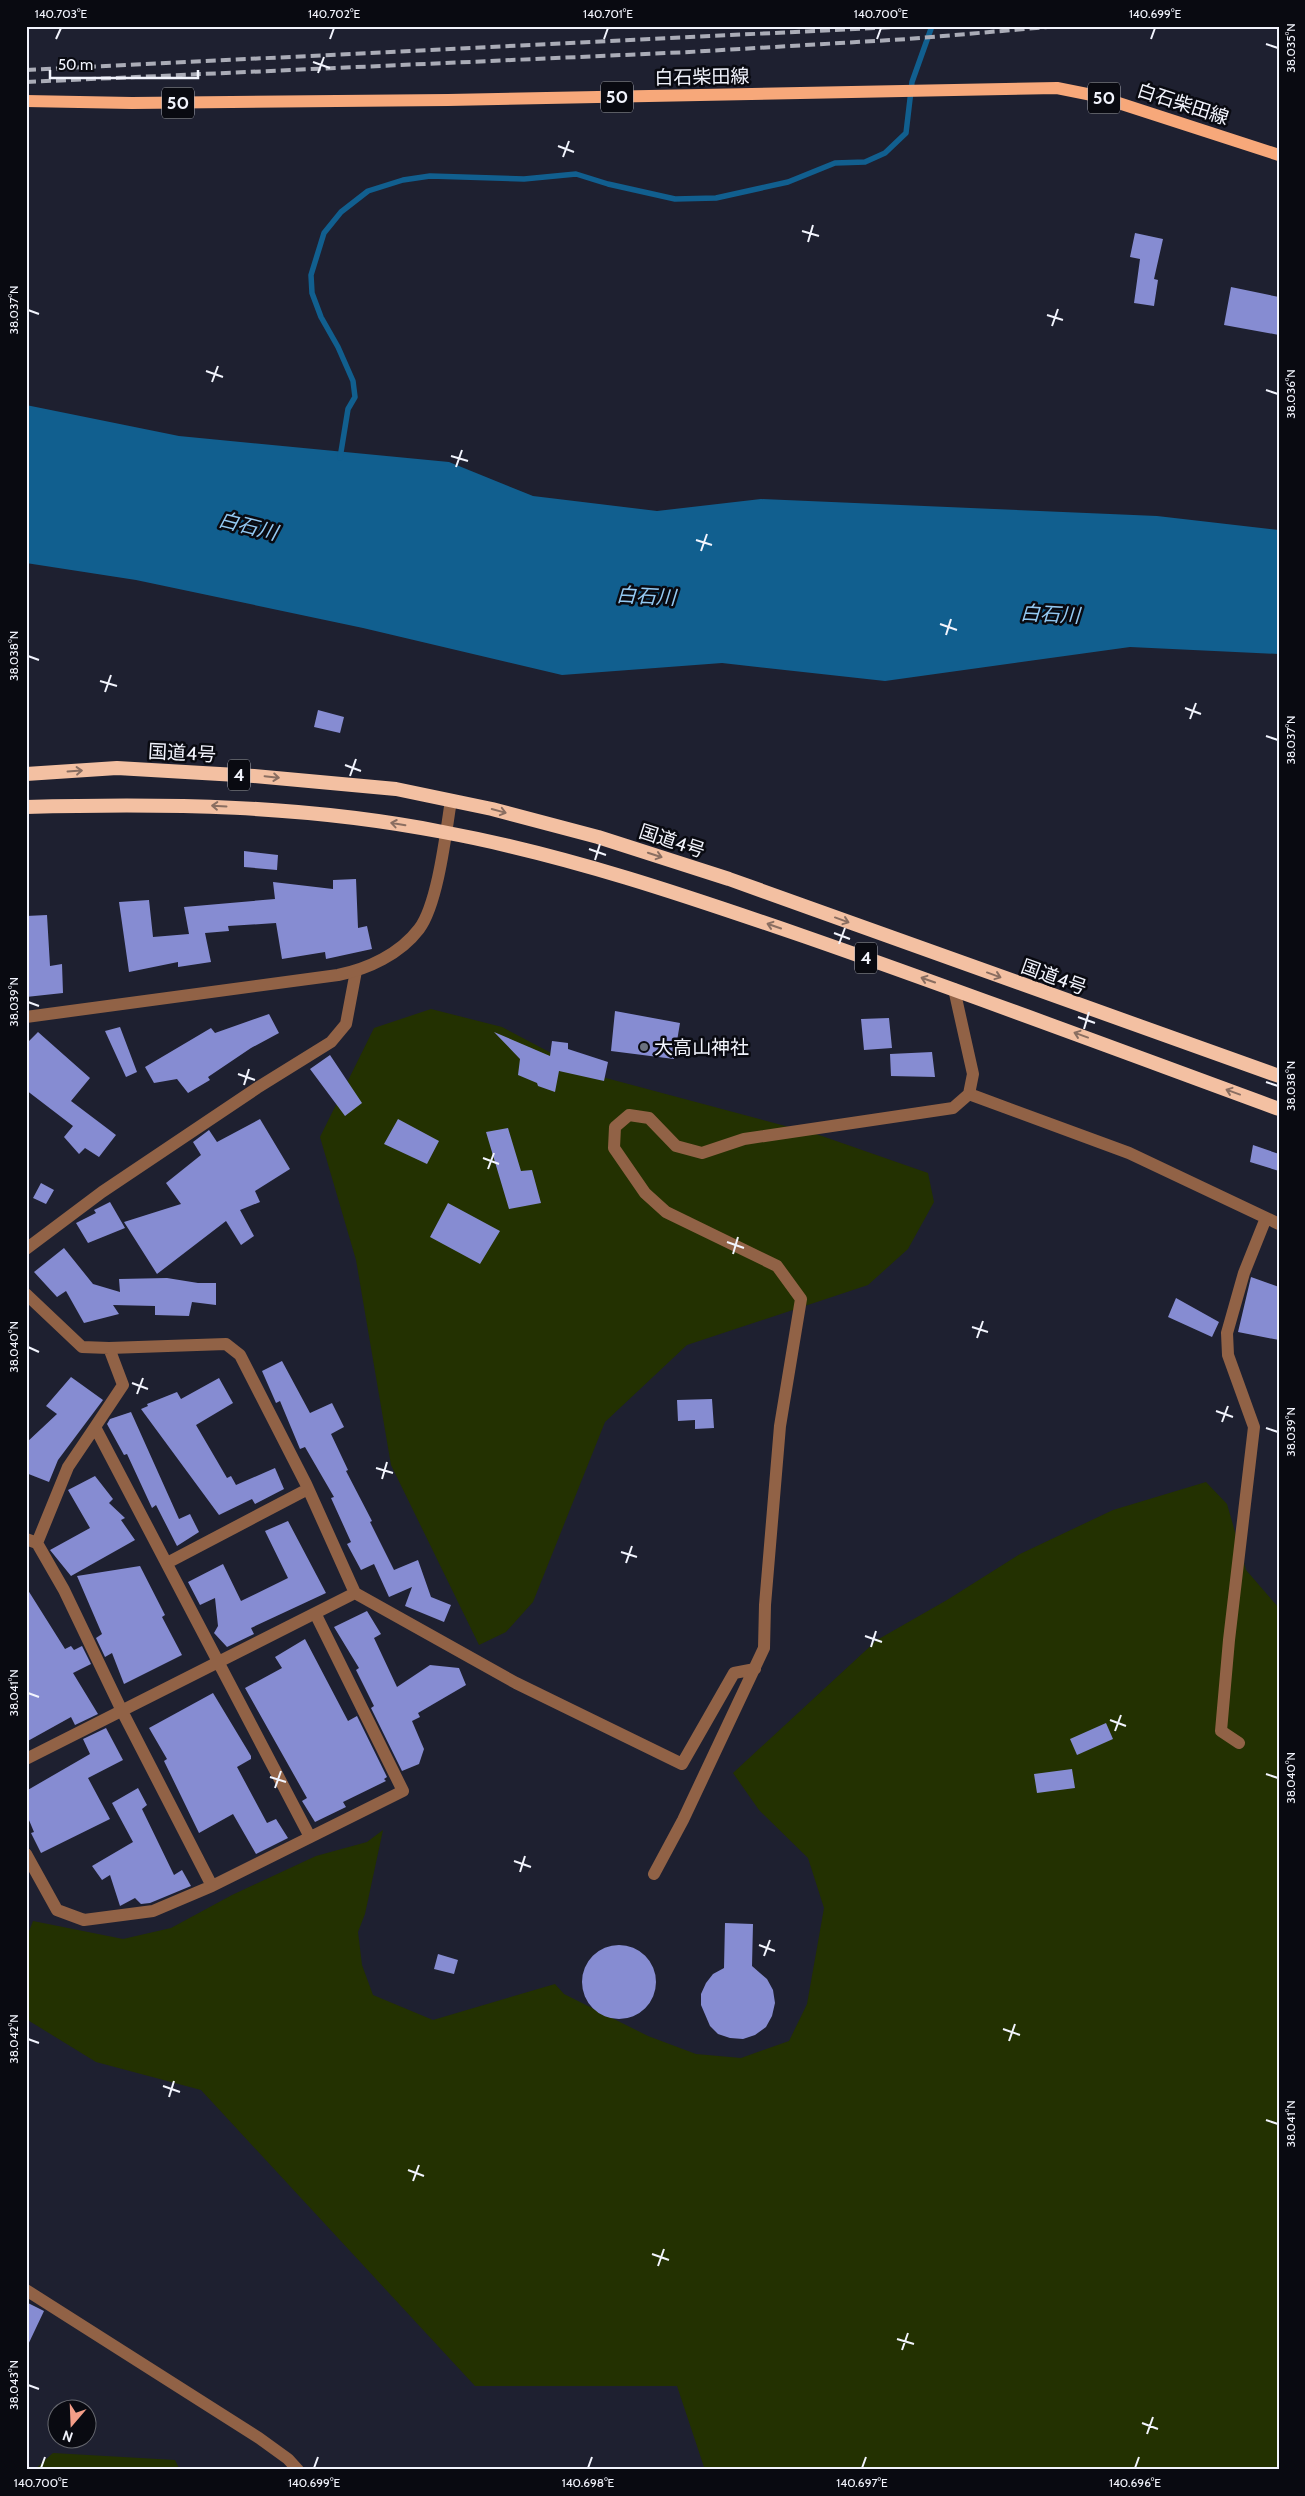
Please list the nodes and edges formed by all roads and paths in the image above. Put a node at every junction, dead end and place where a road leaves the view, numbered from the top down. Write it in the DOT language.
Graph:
graph roads {
  1 [pos="26,101"];
  2 [pos="1279,155"];
  3 [pos="26,774"];
  4 [pos="451,800"];
  5 [pos="26,806"];
  6 [pos="446,832"];
  7 [pos="356,971"];
  8 [pos="954,988"];
  9 [pos="26,1018"];
  10 [pos="1279,1076"];
  11 [pos="969,1094"];
  12 [pos="1279,1109"];
  13 [pos="1266,1218"];
  14 [pos="1279,1224"];
  15 [pos="26,1249"];
  16 [pos="26,1294"];
  17 [pos="109,1348"];
  18 [pos="95,1427"];
  19 [pos="308,1488"];
  20 [pos="32,1541"];
  21 [pos="167,1563"];
  22 [pos="355,1593"];
  23 [pos="316,1615"];
  24 [pos="218,1662"];
  25 [pos="755,1670"];
  26 [pos="122,1711"];
  27 [pos="1239,1742"];
  28 [pos="26,1759"];
  29 [pos="310,1837"];
  30 [pos="26,1854"];
  31 [pos="654,1874"];
  32 [pos="212,1886"];
  33 [pos="26,2290"];
  34 [pos="298,2470"];
  1 -- 2 [label="main road, 白石柴田線 / 50"];
  3 -- 4 [label="highway, 国道4号 / 4, one-way"];
  4 -- 6 [label="street"];
  4 -- 10 [label="highway, 国道4号 / 4, one-way"];
  6 -- 5 [label="highway, 4, one-way"];
  6 -- 7 [label="street"];
  8 -- 6 [label="highway, 4, one-way"];
  7 -- 9 [label="street"];
  7 -- 15 [label="street"];
  8 -- 11 [label="street"];
  12 -- 8 [label="highway, 4, one-way"];
  11 -- 13 [label="street"];
  11 -- 25 [label="street"];
  13 -- 14 [label="street"];
  13 -- 27 [label="street"];
  16 -- 17 [label="street"];
  17 -- 18 [label="street"];
  17 -- 19 [label="street"];
  18 -- 20 [label="street"];
  18 -- 21 [label="street"];
  19 -- 21 [label="street"];
  19 -- 22 [label="street"];
  20 -- 26 [label="street"];
  21 -- 24 [label="street"];
  22 -- 23 [label="street"];
  22 -- 25 [label="street"];
  23 -- 24 [label="street"];
  23 -- 29 [label="street"];
  24 -- 26 [label="street"];
  24 -- 29 [label="street"];
  25 -- 31 [label="street"];
  26 -- 28 [label="street"];
  26 -- 32 [label="street"];
  29 -- 32 [label="street"];
  30 -- 32 [label="street"];
  33 -- 34 [label="street"];
}
